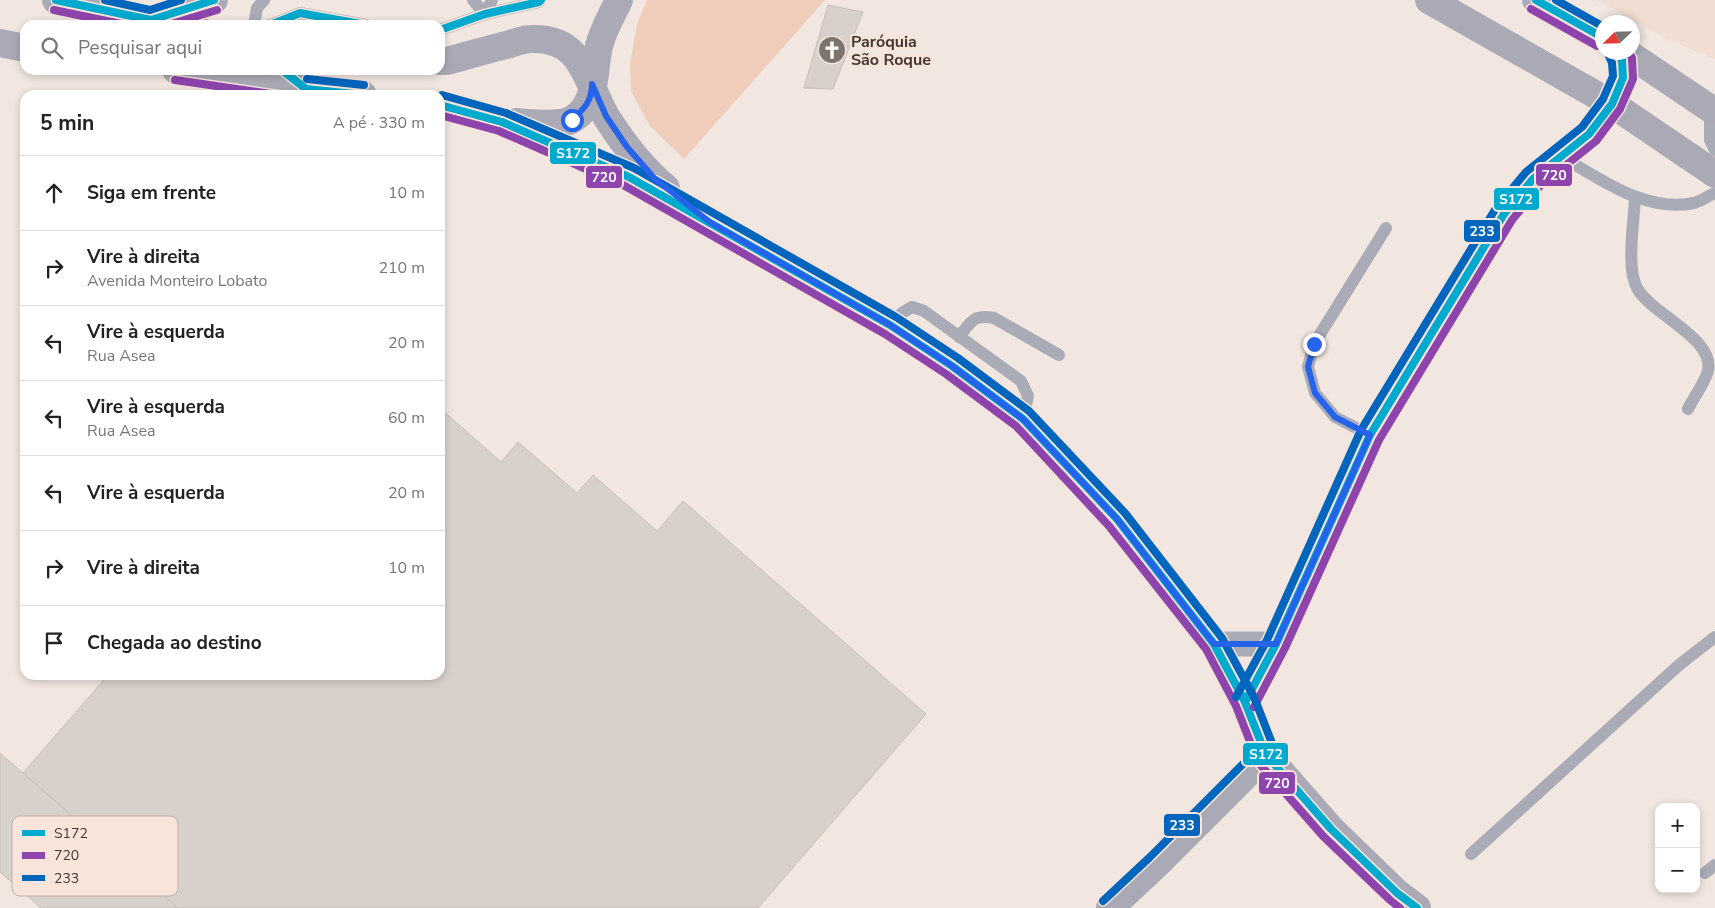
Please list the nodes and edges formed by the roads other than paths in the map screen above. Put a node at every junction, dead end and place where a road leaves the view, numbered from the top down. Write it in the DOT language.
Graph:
graph roads {
  1 [pos="56,0"];
  2 [pos="214,0"];
  3 [pos="264,0"];
  4 [pos="473,0"];
  5 [pos="492,0"];
  6 [pos="619,0"];
  7 [pos="1429,0"];
  8 [pos="1536,0"];
  9 [pos="539,2"];
  10 [pos="485,14"];
  11 [pos="151,20"];
  12 [pos="255,20"];
  13 [pos="282,20"];
  14 [pos="338,20"];
  15 [pos="445,28"];
  16 [pos="1595,33"];
  17 [pos="1622,60"];
  18 [pos="1639,60"];
  19 [pos="445,61"];
  20 [pos="210,75"];
  21 [pos="288,75"];
  22 [pos="592,84"];
  23 [pos="306,89"];
  24 [pos="316,90"];
  25 [pos="1612,104"];
  26 [pos="445,107"];
  27 [pos="1713,107"];
  28 [pos="502,122"];
  29 [pos="1715,150"];
  30 [pos="1562,156"];
  31 [pos="1715,174"];
  32 [pos="1715,193"];
  33 [pos="1635,198"];
  34 [pos="711,223"];
  35 [pos="1386,228"];
  36 [pos="890,325"];
  37 [pos="959,337"];
  38 [pos="1059,355"];
  39 [pos="1688,408"];
  40 [pos="1023,419"];
  41 [pos="1370,435"];
  42 [pos="1715,637"];
  43 [pos="1214,644"];
  44 [pos="1276,644"];
  45 [pos="1245,702"];
  46 [pos="1266,755"];
  47 [pos="1471,854"];
  48 [pos="1110,908"];
  49 [pos="1417,908"];
  1 -- 11 [label="main road"];
  2 -- 11 [label="main road"];
  3 -- 12 [label="lane"];
  4 -- 10 [label="lane"];
  5 -- 10 [label="lane"];
  6 -- 22 [label="main road"];
  7 -- 25 [label="main road"];
  8 -- 16 [label="main road"];
  9 -- 10 [label="lane"];
  10 -- 15 [label="lane"];
  13 -- 14 [label="lane"];
  17 -- 25 [label="street"];
  18 -- 27 [label="main road"];
  19 -- 22 [label="main road"];
  20 -- 23 [label="main road"];
  21 -- 23 [label="lane"];
  22 -- 28 [label="main road"];
  22 -- 34 [label="main road"];
  23 -- 24 [label="main road"];
  25 -- 30 [label="street"];
  25 -- 31 [label="main road"];
  26 -- 28 [label="main road"];
  27 -- 29 [label="lane"];
  28 -- 34 [label="main road"];
  30 -- 33 [label="lane"];
  30 -- 41 [label="street"];
  32 -- 33 [label="lane"];
  33 -- 39 [label="lane"];
  34 -- 36 [label="main road"];
  35 -- 41 [label="lane"];
  36 -- 37 [label="lane"];
  36 -- 40 [label="main road"];
  37 -- 38 [label="lane"];
  37 -- 40 [label="lane"];
  40 -- 43 [label="main road"];
  41 -- 44 [label="street"];
  42 -- 47 [label="lane"];
  43 -- 44 [label="street"];
  43 -- 45 [label="main road"];
  44 -- 45 [label="street"];
  45 -- 46 [label="main road"];
  46 -- 48 [label="main road"];
  46 -- 49 [label="main road"];
}
